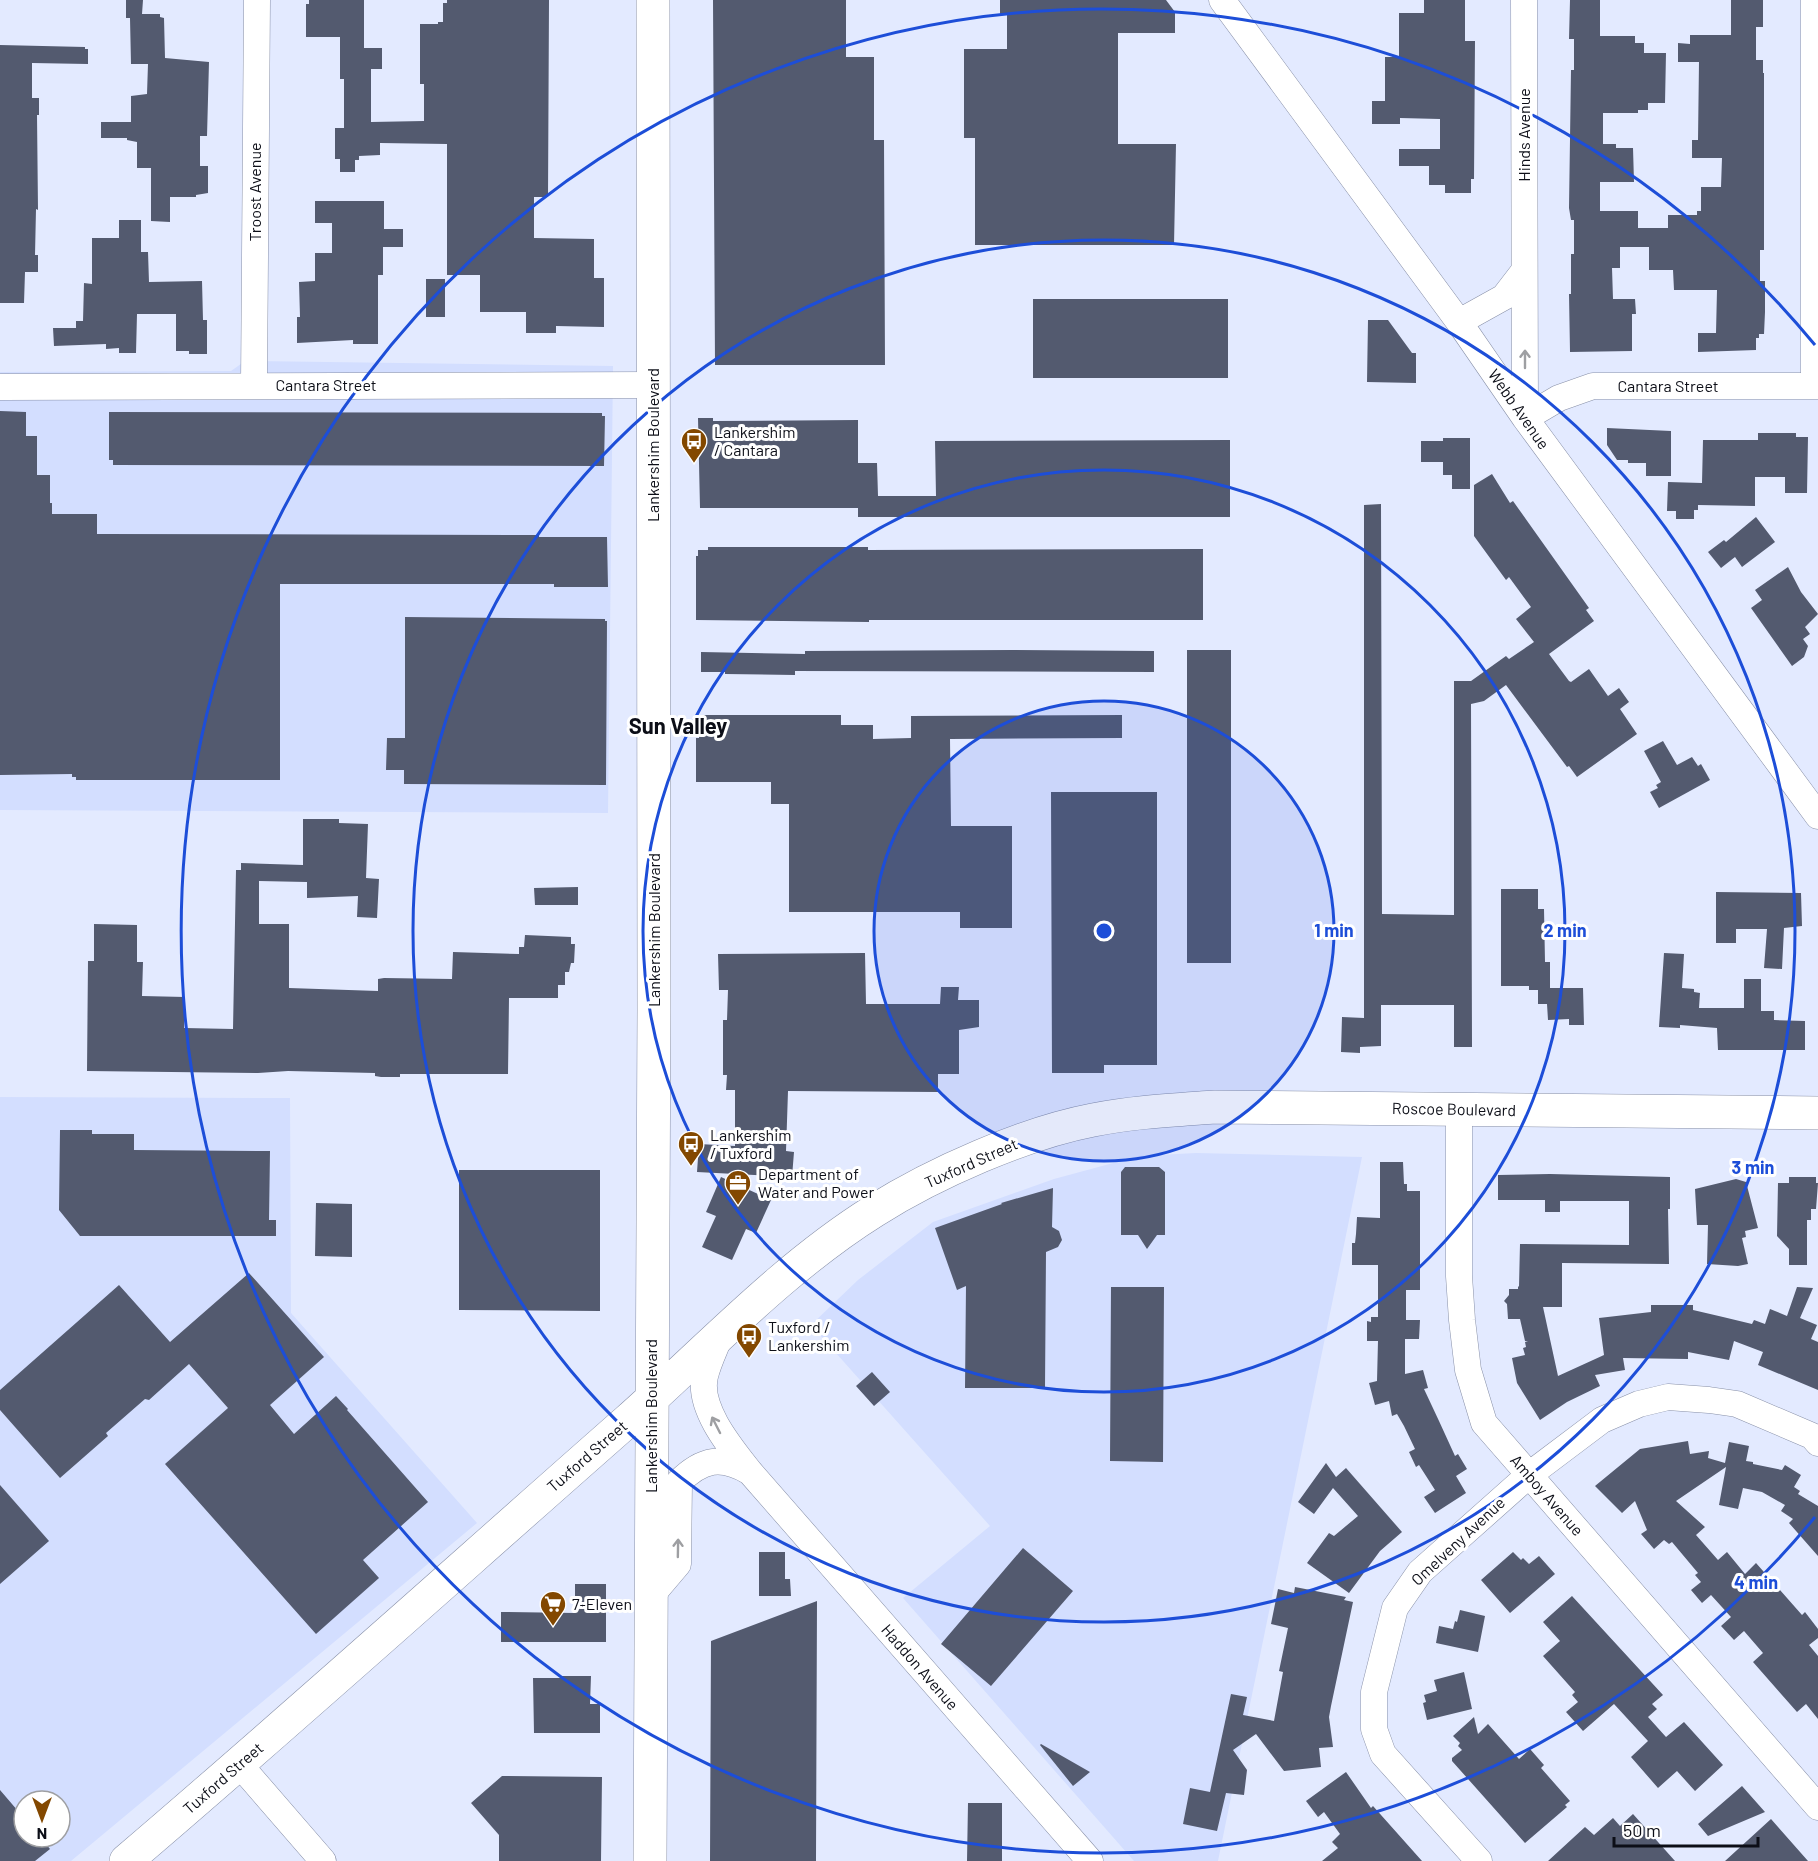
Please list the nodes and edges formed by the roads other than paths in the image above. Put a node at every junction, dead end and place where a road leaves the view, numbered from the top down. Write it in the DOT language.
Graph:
graph roads {
  1 [pos="257,0"];
  2 [pos="653,0"];
  3 [pos="1222,0"];
  4 [pos="1524,0"];
  5 [pos="1814,0"];
  6 [pos="1524,271"];
  7 [pos="1459,322"];
  8 [pos="254,385"];
  9 [pos="653,385"];
  10 [pos="1816,386"];
  11 [pos="0,387"];
  12 [pos="1525,418"];
  13 [pos="1818,816"];
  14 [pos="1459,1109"];
  15 [pos="1818,1113"];
  16 [pos="1091,1120"];
  17 [pos="720,1336"];
  18 [pos="651,1400"];
  19 [pos="1818,1443"];
  20 [pos="750,1472"];
  21 [pos="1529,1475"];
  22 [pos="650,1597"];
  23 [pos="239,1764"];
  24 [pos="1818,1807"];
  25 [pos="126,1861"];
  26 [pos="323,1861"];
  27 [pos="650,1861"];
  28 [pos="1090,1861"];
  29 [pos="1479,1861"];
  1 -- 8 [label="street, Troost Avenue"];
  2 -- 9 [label="main road, Lankershim Boulevard"];
  3 -- 7 [label="street, Webb Avenue"];
  4 -- 6 [label="street, Hinds Avenue"];
  5 -- 10 [label="street"];
  6 -- 7 [label="street"];
  12 -- 6 [label="street, Hinds Avenue, one-way"];
  7 -- 12 [label="street, Webb Avenue"];
  8 -- 9 [label="street, Cantara Street"];
  8 -- 11 [label="street, Cantara Street"];
  9 -- 18 [label="main road, Lankershim Boulevard"];
  10 -- 12 [label="street, Cantara Street"];
  12 -- 13 [label="street, Webb Avenue"];
  14 -- 15 [label="main road, Roscoe Boulevard"];
  14 -- 16 [label="main road, Roscoe Boulevard"];
  14 -- 21 [label="street, Amboy Avenue"];
  16 -- 17 [label="main road, Tuxford Street"];
  17 -- 18 [label="main road, Tuxford Street"];
  20 -- 17 [label="street, Haddon Avenue, one-way"];
  18 -- 22 [label="main road, Lankershim Boulevard"];
  18 -- 23 [label="main road, Tuxford Street"];
  19 -- 21 [label="street, Omelveny Avenue"];
  22 -- 20 [label="street, Haddon Avenue, one-way"];
  20 -- 28 [label="street, Haddon Avenue"];
  21 -- 24 [label="street, Amboy Avenue"];
  21 -- 29 [label="street, Omelveny Avenue"];
  22 -- 27 [label="main road, Lankershim Boulevard"];
  23 -- 25 [label="main road, Tuxford Street"];
  23 -- 26 [label="street"];
}
